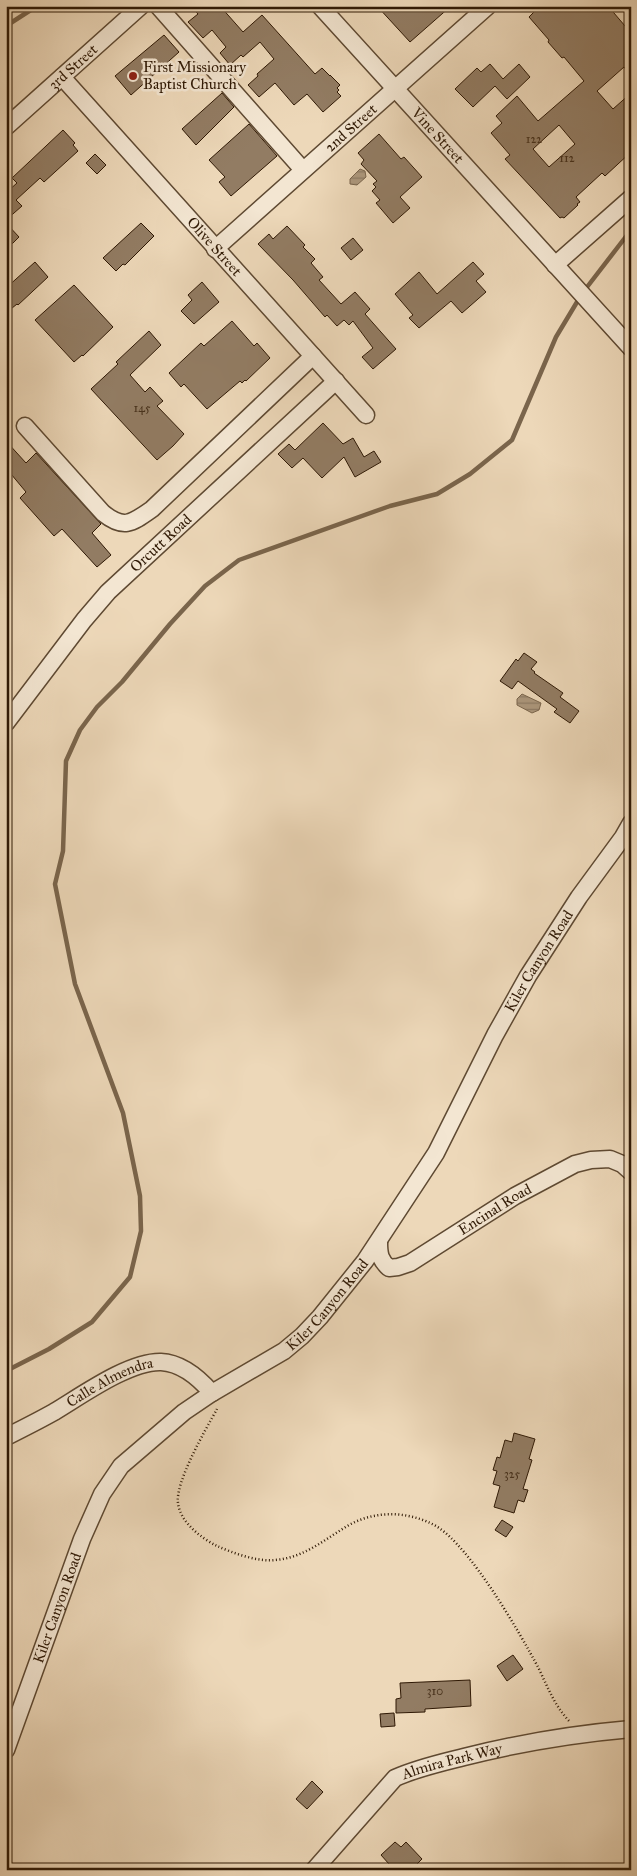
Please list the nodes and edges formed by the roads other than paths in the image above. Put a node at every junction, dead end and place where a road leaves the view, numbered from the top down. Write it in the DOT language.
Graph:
graph roads {
  1 [pos="141,6"];
  2 [pos="158,6"];
  3 [pos="320,6"];
  4 [pos="485,7"];
  5 [pos="62,77"];
  6 [pos="396,90"];
  7 [pos="6,127"];
  8 [pos="304,170"];
  9 [pos="631,198"];
  10 [pos="215,248"];
  11 [pos="555,265"];
  12 [pos="631,348"];
  13 [pos="313,356"];
  14 [pos="336,382"];
  15 [pos="366,415"];
  16 [pos="25,426"];
  17 [pos="6,723"];
  18 [pos="631,823"];
  19 [pos="631,1172"];
  20 [pos="379,1242"];
  21 [pos="215,1400"];
  22 [pos="6,1437"];
  23 [pos="631,1729"];
  24 [pos="6,1750"];
  25 [pos="314,1870"];
  1 -- 5 [label="street, 3rd Street"];
  2 -- 8 [label="street"];
  3 -- 6 [label="street, Vine Street"];
  4 -- 6 [label="street, 2nd Street"];
  5 -- 7 [label="street, 3rd Street"];
  5 -- 10 [label="street, Olive Street"];
  6 -- 8 [label="street, 2nd Street"];
  6 -- 11 [label="street, Vine Street"];
  8 -- 10 [label="street, 2nd Street"];
  9 -- 11 [label="street"];
  10 -- 13 [label="street, Olive Street"];
  11 -- 12 [label="street, Vine Street"];
  13 -- 14 [label="street, Olive Street"];
  13 -- 16 [label="street"];
  14 -- 15 [label="street, Olive Street"];
  14 -- 17 [label="street, Orcutt Road"];
  18 -- 20 [label="street, Kiler Canyon Road"];
  19 -- 20 [label="street, Encinal Road"];
  20 -- 21 [label="street, Kiler Canyon Road"];
  21 -- 22 [label="street, Calle Almendra"];
  21 -- 24 [label="street, Kiler Canyon Road"];
  23 -- 25 [label="street, Almira Park Way"];
}
